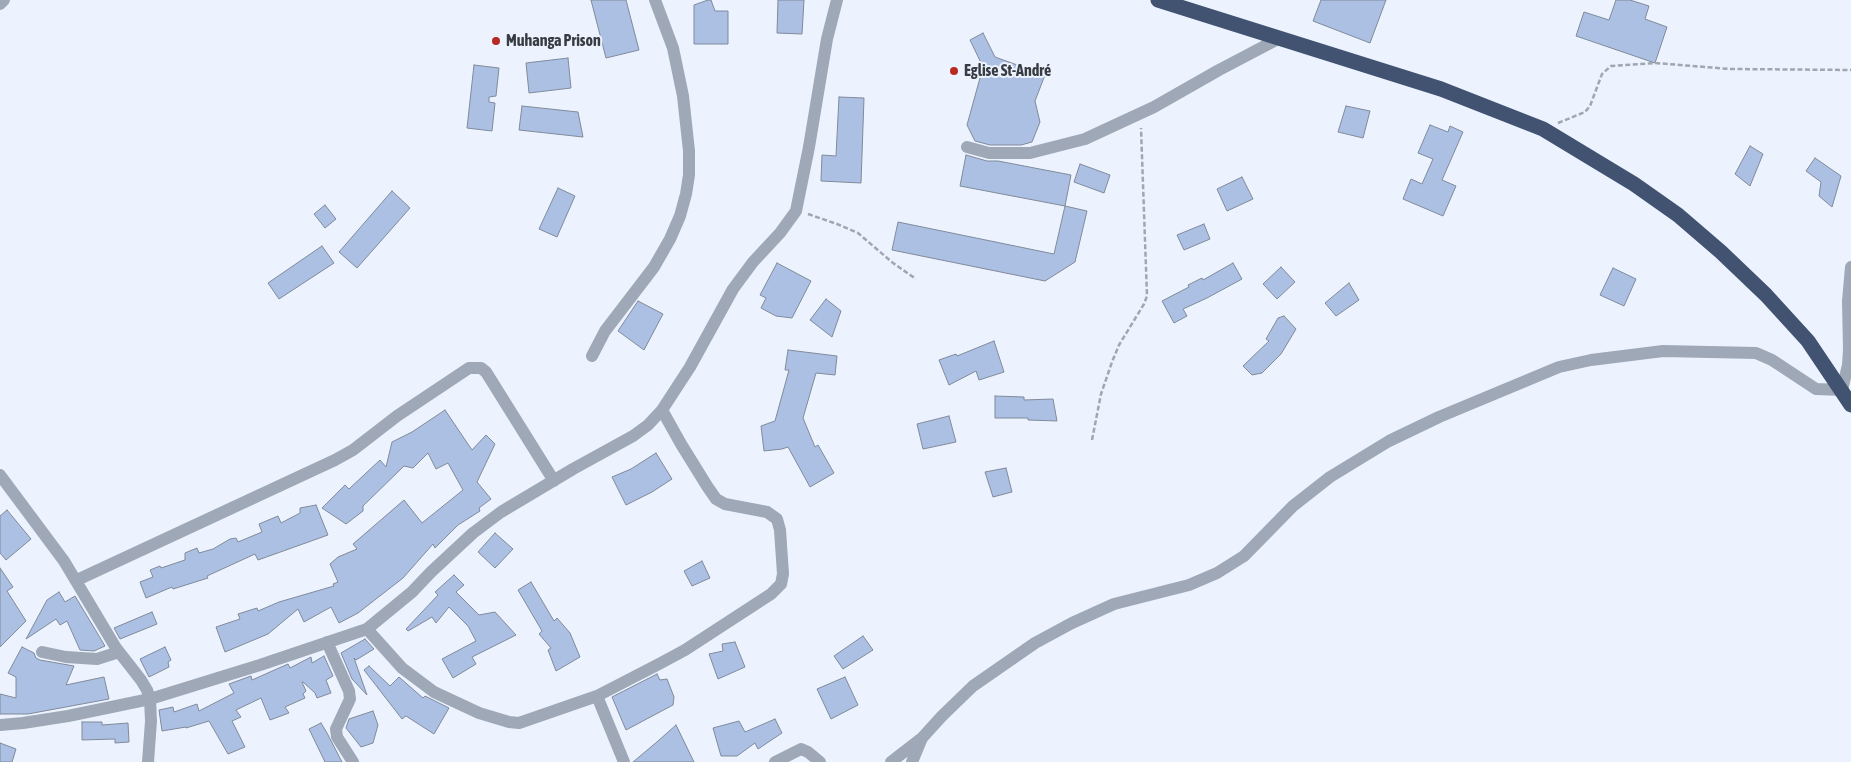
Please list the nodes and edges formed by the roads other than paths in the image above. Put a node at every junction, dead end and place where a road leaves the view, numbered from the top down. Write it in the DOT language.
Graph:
graph roads {
  1 [pos="4,0"];
  2 [pos="655,0"];
  3 [pos="837,0"];
  4 [pos="1158,0"];
  5 [pos="0,4"];
  6 [pos="1278,39"];
  7 [pos="967,147"];
  8 [pos="1851,267"];
  9 [pos="592,356"];
  10 [pos="1842,390"];
  11 [pos="1851,405"];
  12 [pos="662,410"];
  13 [pos="0,475"];
  14 [pos="554,481"];
  15 [pos="77,580"];
  16 [pos="367,629"];
  17 [pos="327,642"];
  18 [pos="42,652"];
  19 [pos="119,652"];
  20 [pos="597,696"];
  21 [pos="150,699"];
  22 [pos="0,724"];
  23 [pos="922,738"];
  24 [pos="148,762"];
  25 [pos="353,762"];
  26 [pos="624,762"];
  27 [pos="775,762"];
  28 [pos="820,762"];
  29 [pos="891,762"];
  30 [pos="912,762"];
  1 -- 5 [label="street"];
  2 -- 9 [label="street"];
  3 -- 12 [label="street"];
  4 -- 6 [label="highway"];
  6 -- 7 [label="street"];
  6 -- 10 [label="highway"];
  8 -- 10 [label="street"];
  10 -- 11 [label="highway"];
  10 -- 23 [label="street"];
  12 -- 14 [label="street"];
  12 -- 20 [label="street"];
  13 -- 15 [label="street"];
  14 -- 15 [label="street"];
  14 -- 16 [label="street"];
  15 -- 19 [label="street"];
  16 -- 17 [label="street"];
  16 -- 20 [label="street"];
  17 -- 21 [label="street"];
  17 -- 25 [label="street"];
  18 -- 19 [label="street"];
  19 -- 21 [label="street"];
  20 -- 26 [label="street"];
  21 -- 22 [label="street"];
  21 -- 24 [label="street"];
  23 -- 29 [label="street"];
  23 -- 30 [label="street"];
  27 -- 28 [label="street"];
}
